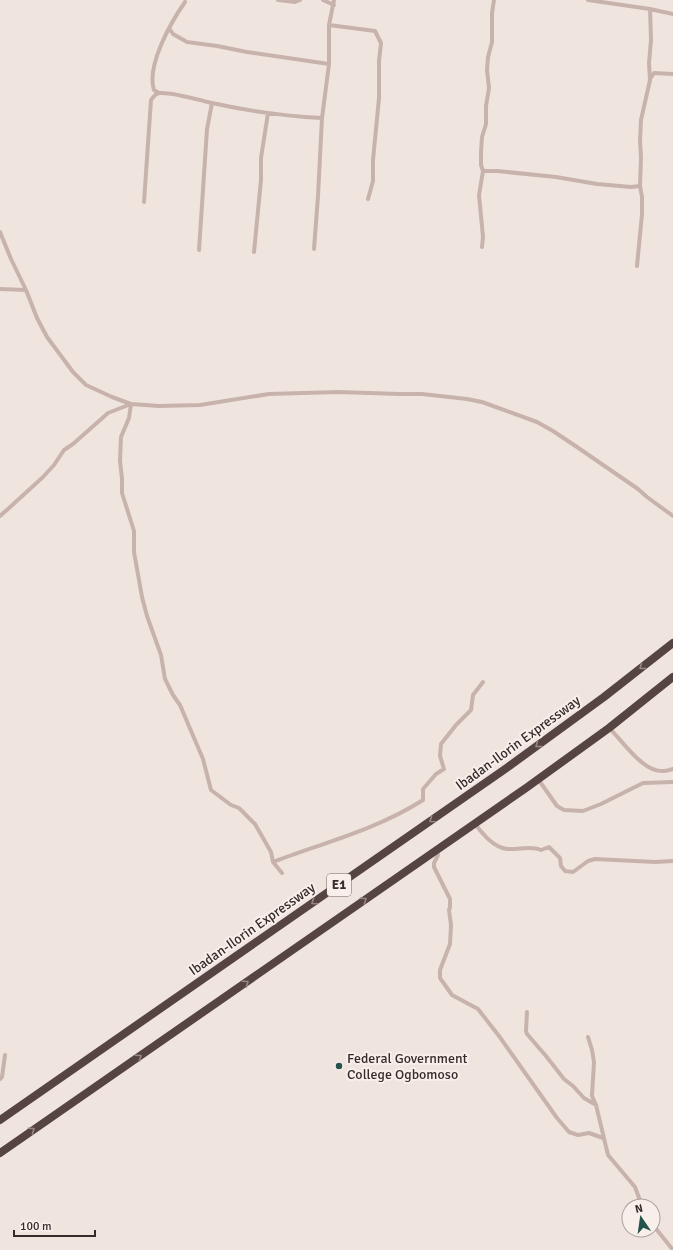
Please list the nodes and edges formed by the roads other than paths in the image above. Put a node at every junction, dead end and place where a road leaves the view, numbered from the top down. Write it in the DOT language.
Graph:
graph roads {
  1 [pos="278,0"];
  2 [pos="300,0"];
  3 [pos="323,0"];
  4 [pos="334,0"];
  5 [pos="494,0"];
  6 [pos="588,0"];
  7 [pos="624,0"];
  8 [pos="185,2"];
  9 [pos="334,5"];
  10 [pos="623,6"];
  11 [pos="650,9"];
  12 [pos="673,14"];
  13 [pos="329,25"];
  14 [pos="169,28"];
  15 [pos="329,64"];
  16 [pos="673,74"];
  17 [pos="650,80"];
  18 [pos="159,93"];
  19 [pos="212,103"];
  20 [pos="268,113"];
  21 [pos="322,118"];
  22 [pos="483,171"];
  23 [pos="640,186"];
  24 [pos="368,199"];
  25 [pos="144,202"];
  26 [pos="0,232"];
  27 [pos="482,247"];
  28 [pos="314,249"];
  29 [pos="199,250"];
  30 [pos="254,252"];
  31 [pos="637,266"];
  32 [pos="0,289"];
  33 [pos="26,290"];
  34 [pos="131,404"];
  35 [pos="0,516"];
  36 [pos="673,516"];
  37 [pos="673,643"];
  38 [pos="673,677"];
  39 [pos="483,682"];
  40 [pos="609,728"];
  41 [pos="673,770"];
  42 [pos="538,779"];
  43 [pos="673,782"];
  44 [pos="475,824"];
  45 [pos="436,851"];
  46 [pos="673,861"];
  47 [pos="273,862"];
  48 [pos="282,873"];
  49 [pos="527,1012"];
  50 [pos="588,1037"];
  51 [pos="6,1055"];
  52 [pos="0,1079"];
  53 [pos="596,1105"];
  54 [pos="0,1120"];
  55 [pos="603,1138"];
  56 [pos="0,1153"];
  57 [pos="639,1198"];
  58 [pos="661,1236"];
  59 [pos="673,1250"];
  1 -- 2 [label="street"];
  3 -- 9 [label="street"];
  4 -- 9 [label="street"];
  5 -- 22 [label="street"];
  6 -- 10 [label="street"];
  7 -- 10 [label="street"];
  8 -- 14 [label="street"];
  9 -- 13 [label="street"];
  10 -- 11 [label="street"];
  11 -- 12 [label="street"];
  11 -- 17 [label="street"];
  13 -- 15 [label="street"];
  13 -- 24 [label="street"];
  14 -- 15 [label="street"];
  14 -- 18 [label="street"];
  15 -- 21 [label="street"];
  16 -- 17 [label="street"];
  17 -- 23 [label="street"];
  18 -- 19 [label="street"];
  18 -- 25 [label="street"];
  19 -- 20 [label="street"];
  19 -- 29 [label="street"];
  20 -- 21 [label="street"];
  20 -- 30 [label="street"];
  21 -- 28 [label="street"];
  22 -- 23 [label="street"];
  22 -- 27 [label="street"];
  23 -- 31 [label="street"];
  26 -- 33 [label="street"];
  32 -- 33 [label="street"];
  33 -- 34 [label="street"];
  34 -- 35 [label="street"];
  34 -- 36 [label="street"];
  34 -- 47 [label="street"];
  37 -- 54 [label="highway, Ibadan-Ilorin Expressway / E1, one-way"];
  38 -- 40 [label="highway, E1"];
  39 -- 47 [label="street"];
  40 -- 41 [label="street"];
  40 -- 42 [label="highway, E1"];
  42 -- 43 [label="street"];
  42 -- 44 [label="highway, E1"];
  44 -- 45 [label="highway, E1"];
  44 -- 46 [label="street"];
  45 -- 55 [label="street"];
  56 -- 45 [label="highway, E1, one-way"];
  47 -- 48 [label="street"];
  49 -- 53 [label="street"];
  50 -- 53 [label="street"];
  51 -- 52 [label="street"];
  53 -- 55 [label="street"];
  55 -- 57 [label="street"];
  58 -- 59 [label="street"];
}
